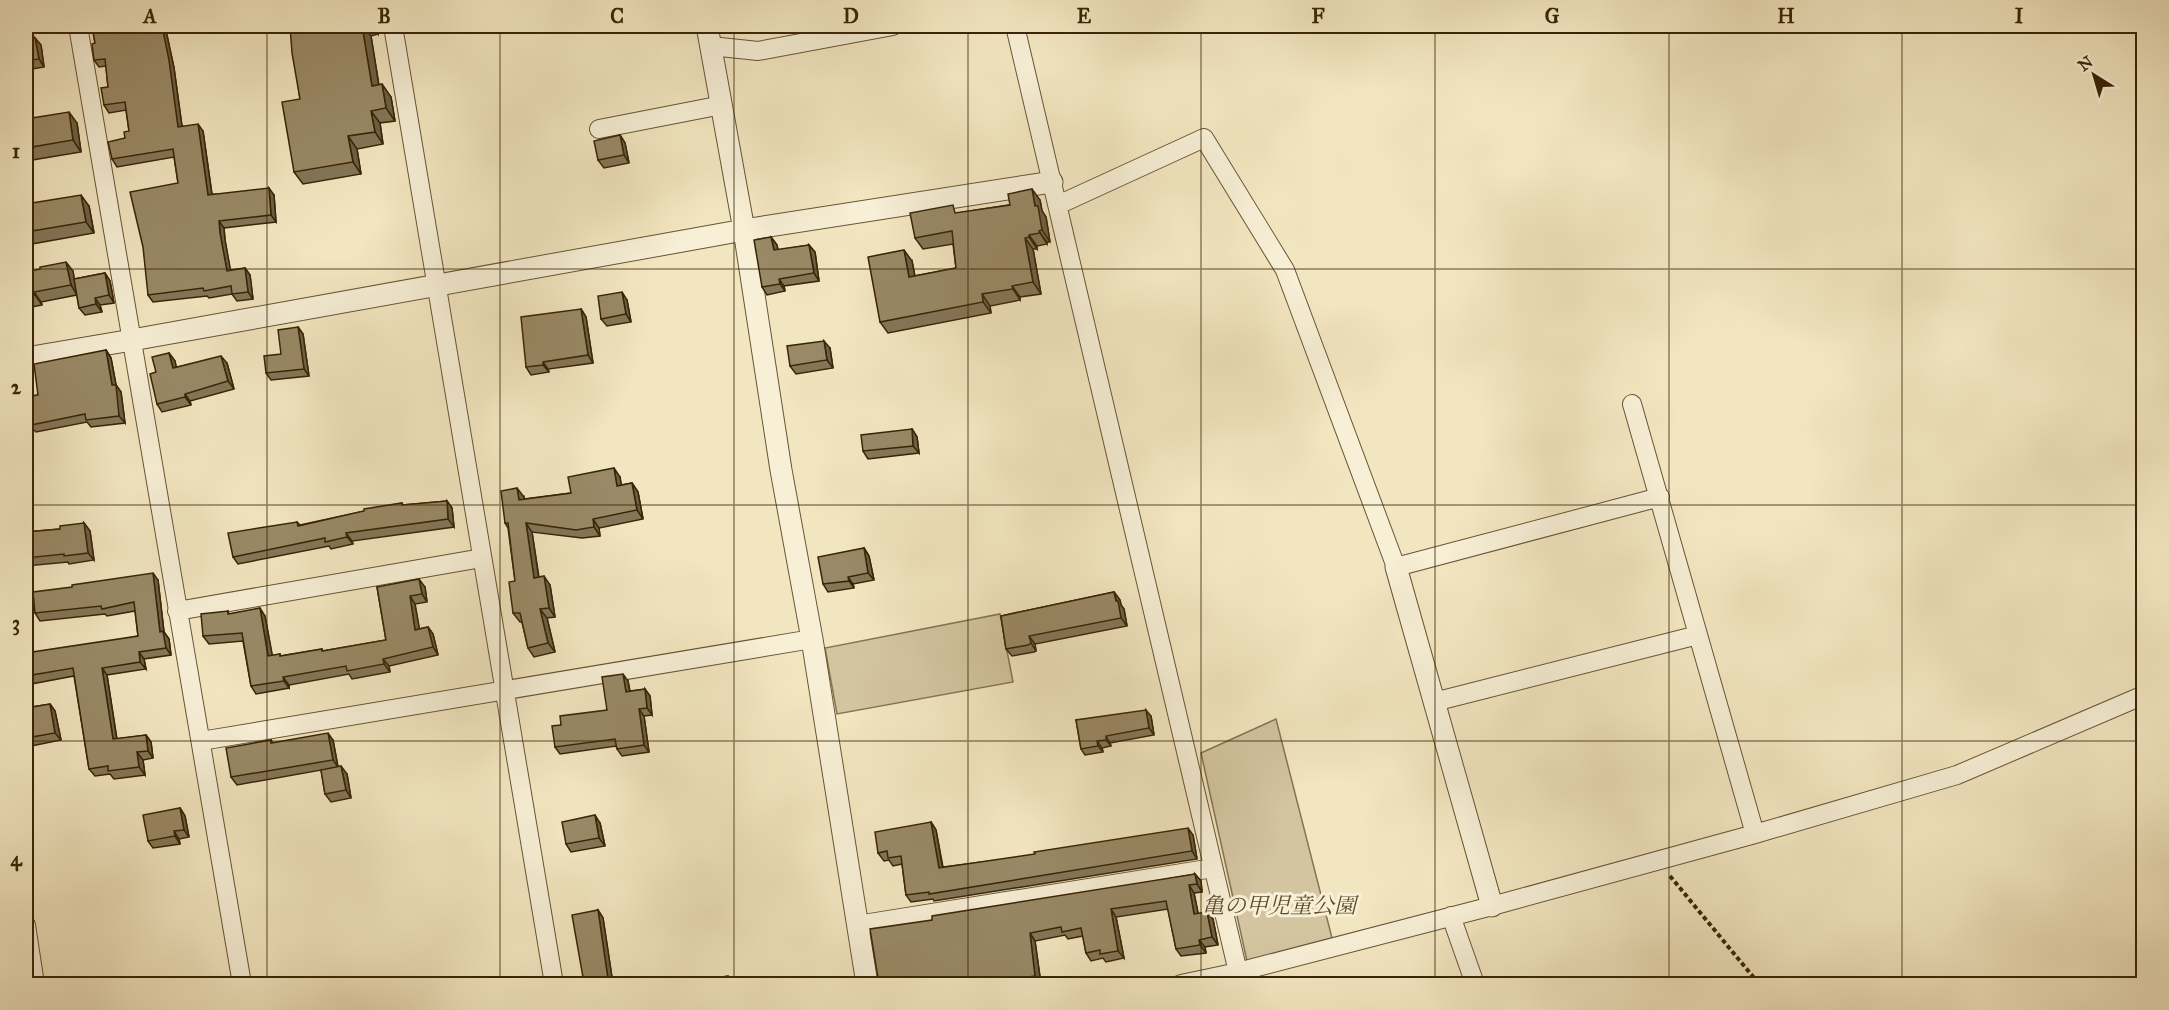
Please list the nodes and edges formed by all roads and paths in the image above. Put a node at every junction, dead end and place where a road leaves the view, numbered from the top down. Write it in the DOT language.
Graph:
graph roads {
  1 [pos="78,26"];
  2 [pos="393,26"];
  3 [pos="892,26"];
  4 [pos="1015,26"];
  5 [pos="709,36"];
  6 [pos="722,105"];
  7 [pos="599,129"];
  8 [pos="1052,182"];
  9 [pos="1058,205"];
  10 [pos="744,230"];
  11 [pos="436,285"];
  12 [pos="132,340"];
  13 [pos="26,358"];
  14 [pos="1632,404"];
  15 [pos="1660,496"];
  16 [pos="482,558"];
  17 [pos="1396,567"];
  18 [pos="177,611"];
  19 [pos="1698,635"];
  20 [pos="812,639"];
  21 [pos="504,689"];
  22 [pos="2144,695"];
  23 [pos="1434,702"];
  24 [pos="201,741"];
  25 [pos="1755,834"];
  26 [pos="1657,860"];
  27 [pos="1213,868"];
  28 [pos="1492,906"];
  29 [pos="1452,916"];
  30 [pos="857,925"];
  31 [pos="26,926"];
  32 [pos="1238,972"];
  33 [pos="35,984"];
  34 [pos="242,984"];
  35 [pos="554,984"];
  36 [pos="867,984"];
  37 [pos="1181,984"];
  38 [pos="1475,984"];
  39 [pos="1759,984"];
  1 -- 12 [label="street"];
  2 -- 11 [label="street"];
  3 -- 5 [label="street"];
  4 -- 8 [label="street"];
  5 -- 6 [label="street"];
  6 -- 7 [label="street"];
  6 -- 10 [label="street"];
  8 -- 9 [label="street"];
  8 -- 10 [label="street"];
  9 -- 17 [label="street"];
  9 -- 27 [label="street"];
  10 -- 11 [label="street"];
  10 -- 20 [label="street"];
  11 -- 12 [label="street"];
  11 -- 16 [label="street"];
  12 -- 13 [label="street"];
  12 -- 18 [label="street"];
  14 -- 15 [label="street"];
  15 -- 17 [label="street"];
  15 -- 19 [label="street"];
  16 -- 18 [label="street"];
  16 -- 21 [label="street"];
  17 -- 23 [label="street"];
  18 -- 24 [label="street"];
  19 -- 23 [label="street"];
  19 -- 25 [label="street"];
  20 -- 21 [label="street"];
  20 -- 30 [label="street"];
  21 -- 24 [label="street"];
  21 -- 35 [label="street"];
  22 -- 25 [label="street"];
  23 -- 28 [label="street"];
  24 -- 34 [label="street"];
  25 -- 26 [label="street"];
  26 -- 28 [label="street"];
  26 -- 39 [label="path"];
  27 -- 30 [label="street"];
  27 -- 32 [label="street"];
  28 -- 29 [label="street"];
  29 -- 32 [label="street"];
  29 -- 38 [label="street"];
  30 -- 36 [label="street"];
  31 -- 33 [label="street"];
  32 -- 37 [label="street"];
}
